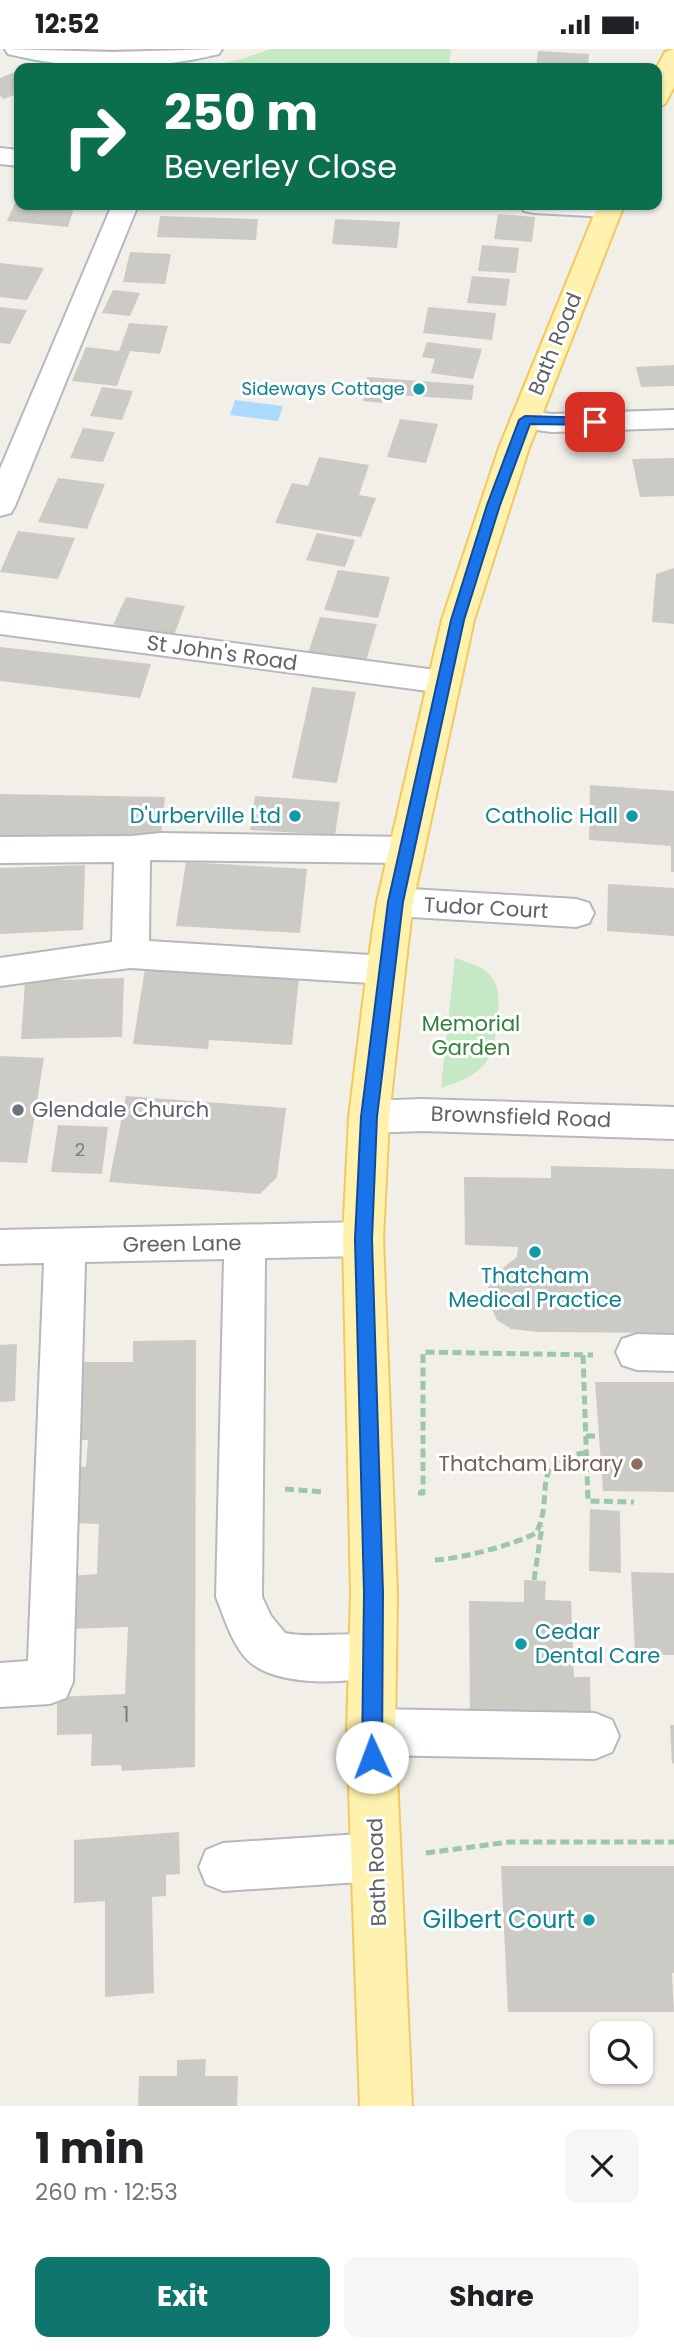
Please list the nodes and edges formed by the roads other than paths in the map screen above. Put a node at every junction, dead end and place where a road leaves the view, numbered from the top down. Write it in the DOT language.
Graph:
graph roads {
  1 [pos="16,49"];
  2 [pos="210,49"];
  3 [pos="72,53"];
  4 [pos="674,57"];
  5 [pos="662,85"];
  6 [pos="122,210"];
  7 [pos="609,210"];
  8 [pos="674,419"];
  9 [pos="525,420"];
  10 [pos="0,506"];
  11 [pos="0,623"];
  12 [pos="443,682"];
  13 [pos="132,849"];
  14 [pos="0,850"];
  15 [pos="406,850"];
  16 [pos="395,902"];
  17 [pos="576,913"];
  18 [pos="130,954"];
  19 [pos="386,970"];
  20 [pos="0,972"];
  21 [pos="369,1117"];
  22 [pos="674,1123"];
  23 [pos="363,1239"];
  24 [pos="245,1242"];
  25 [pos="65,1246"];
  26 [pos="0,1247"];
  27 [pos="372,1656"];
  28 [pos="0,1685"];
  29 [pos="371,1732"];
  30 [pos="595,1736"];
  31 [pos="376,1857"];
  32 [pos="223,1867"];
  33 [pos="386,2106"];
  1 -- 3 [label="street"];
  2 -- 3 [label="street"];
  4 -- 5 [label="main road"];
  6 -- 10 [label="street"];
  7 -- 9 [label="main road, Bath Road"];
  8 -- 9 [label="street"];
  9 -- 12 [label="main road, Bath Road"];
  11 -- 12 [label="street, St John's Road"];
  12 -- 15 [label="main road, Bath Road"];
  13 -- 14 [label="street"];
  13 -- 15 [label="street"];
  13 -- 18 [label="street"];
  15 -- 16 [label="main road, Bath Road"];
  16 -- 17 [label="street, Tudor Court"];
  16 -- 19 [label="main road, Bath Road"];
  18 -- 19 [label="street"];
  18 -- 20 [label="street"];
  19 -- 21 [label="main road, Bath Road"];
  21 -- 22 [label="street, Brownsfield Road"];
  21 -- 23 [label="main road, Bath Road"];
  23 -- 24 [label="street, Green Lane"];
  23 -- 27 [label="main road, Bath Road"];
  24 -- 25 [label="street, Green Lane"];
  24 -- 27 [label="street"];
  25 -- 26 [label="street, Green Lane"];
  25 -- 28 [label="street"];
  27 -- 29 [label="main road, Bath Road"];
  29 -- 30 [label="street"];
  29 -- 31 [label="main road, Bath Road"];
  31 -- 32 [label="street"];
  31 -- 33 [label="main road, Bath Road"];
}
